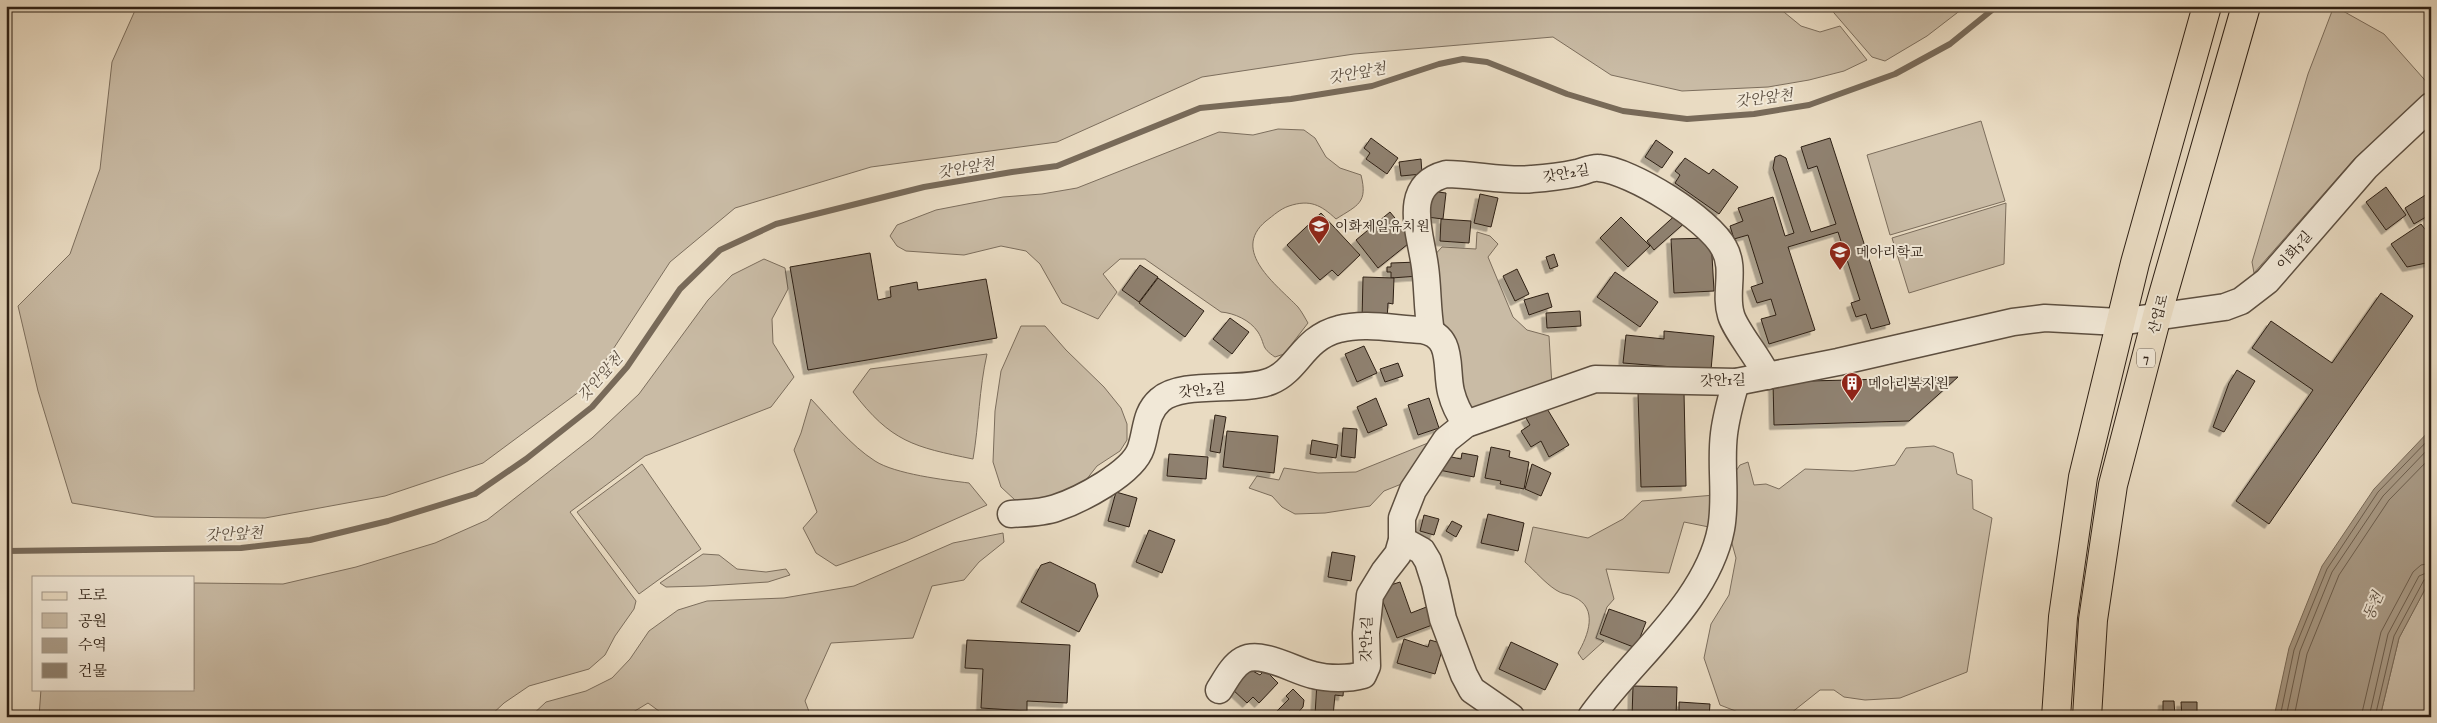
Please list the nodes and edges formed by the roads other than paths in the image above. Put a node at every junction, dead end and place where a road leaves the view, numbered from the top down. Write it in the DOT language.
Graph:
graph roads {
  1 [pos="2206,6"];
  2 [pos="2246,6"];
  3 [pos="2431,106"];
  4 [pos="2157,316"];
  5 [pos="2119,322"];
  6 [pos="1431,332"];
  7 [pos="1768,376"];
  8 [pos="1736,382"];
  9 [pos="1466,424"];
  10 [pos="1011,514"];
  11 [pos="1402,540"];
  12 [pos="1219,690"];
  13 [pos="1511,717"];
  14 [pos="1591,717"];
  15 [pos="2056,717"];
  16 [pos="2087,717"];
  1 -- 5 [label="main road"];
  2 -- 4 [label="main road, 산업로 / 7"];
  3 -- 4 [label="street, 이화5길"];
  4 -- 5 [label="street, 이화5길"];
  4 -- 16 [label="main road, 산업로 / 7"];
  5 -- 7 [label="street, 갓안1길"];
  5 -- 15 [label="main road"];
  6 -- 7 [label="street, 갓안2길"];
  6 -- 9 [label="street"];
  6 -- 10 [label="street, 갓안2길"];
  7 -- 8 [label="street, 갓안1길"];
  8 -- 9 [label="street, 갓안1길"];
  8 -- 14 [label="street"];
  9 -- 11 [label="street, 갓안1길"];
  11 -- 12 [label="street, 갓안1길"];
  11 -- 13 [label="street"];
}
